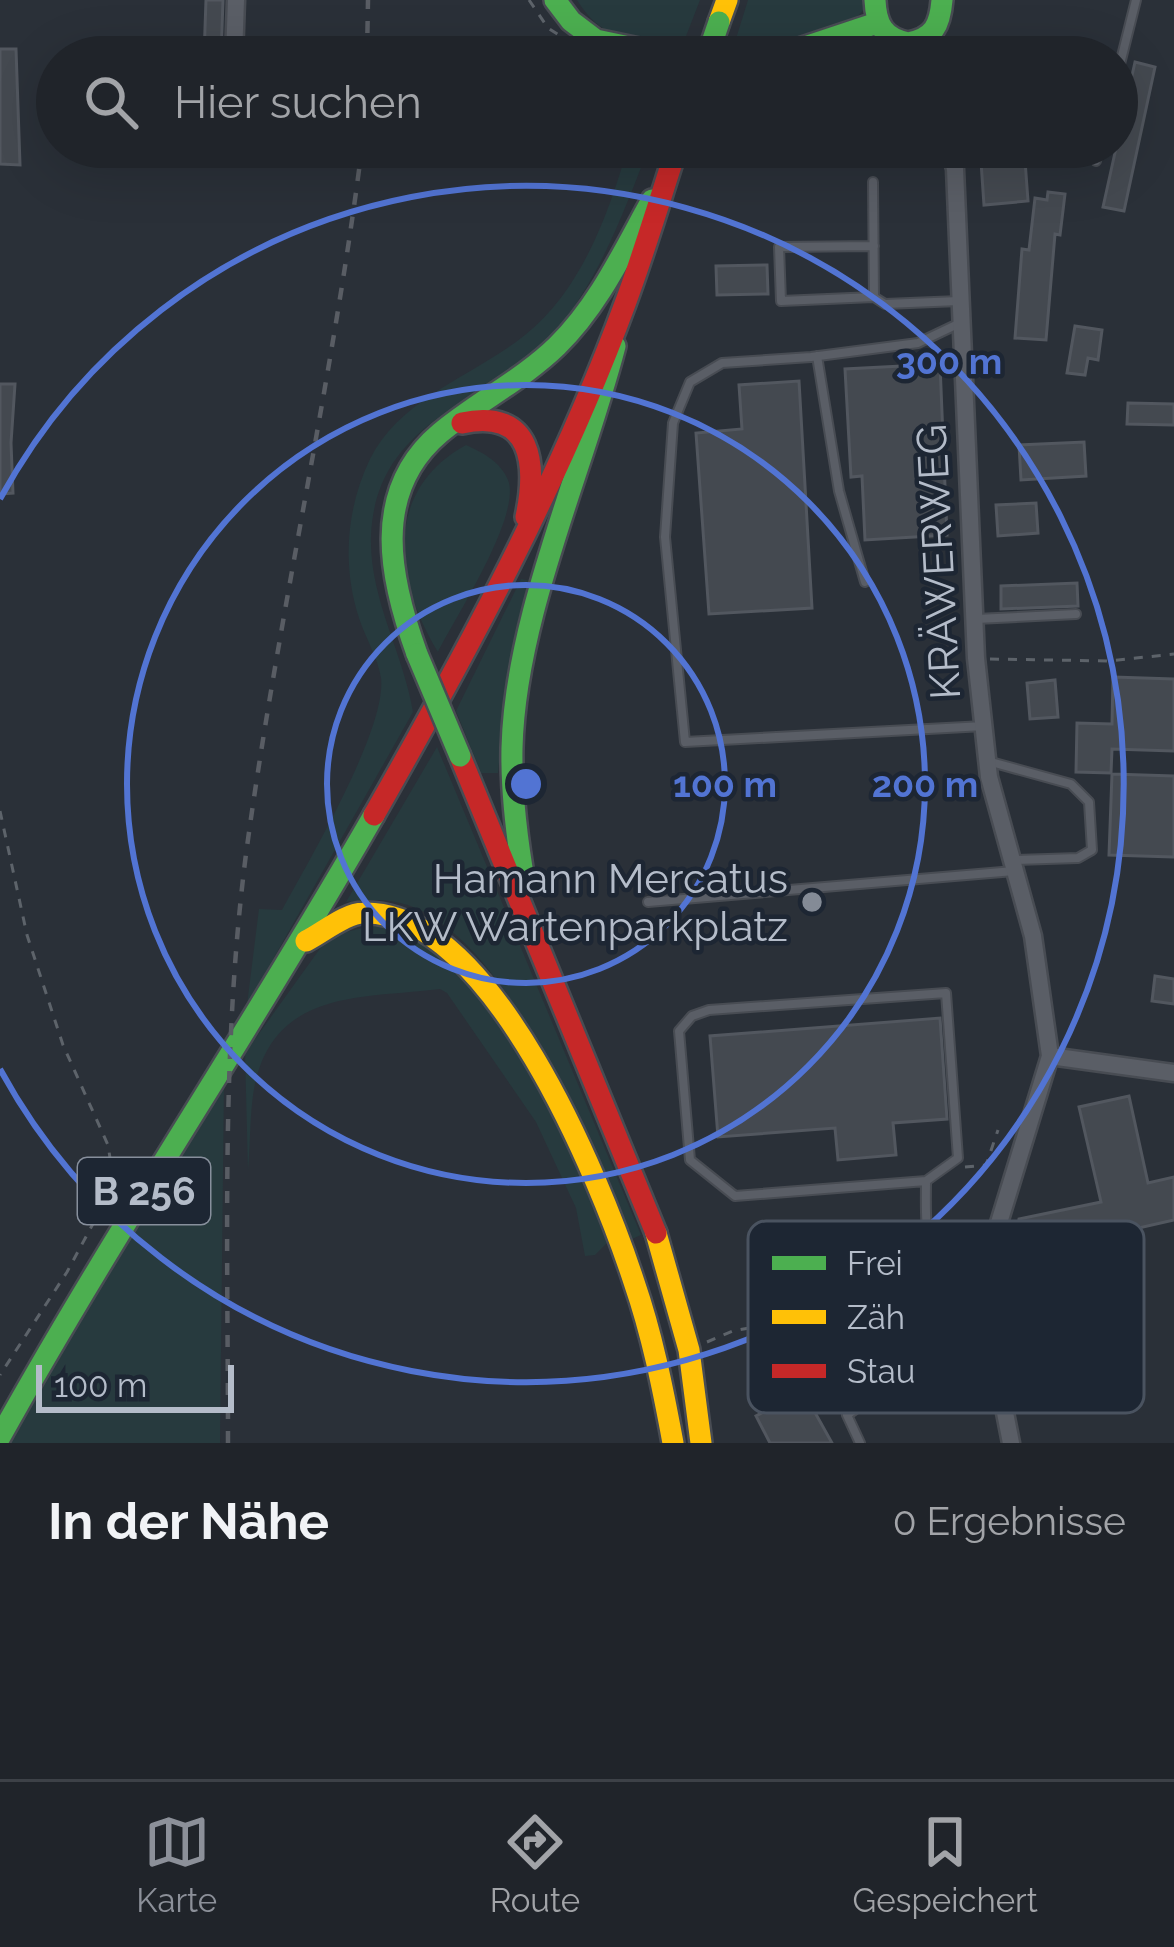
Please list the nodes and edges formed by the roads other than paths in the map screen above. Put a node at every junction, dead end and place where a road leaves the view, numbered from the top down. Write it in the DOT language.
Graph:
graph roads {
  1 [pos="236,0"];
  2 [pos="555,0"];
  3 [pos="942,0"];
  4 [pos="1136,0"];
  5 [pos="876,12"];
  6 [pos="235,36"];
  7 [pos="591,36"];
  8 [pos="823,36"];
  9 [pos="931,36"];
  10 [pos="1127,36"];
  11 [pos="670,168"];
  12 [pos="955,168"];
  13 [pos="668,174"];
  14 [pos="873,182"];
  15 [pos="874,246"];
  16 [pos="874,297"];
  17 [pos="960,301"];
  18 [pos="625,304"];
  19 [pos="961,323"];
  20 [pos="817,356"];
  21 [pos="435,437"];
  22 [pos="522,540"];
  23 [pos="865,582"];
  24 [pos="1076,614"];
  25 [pos="974,619"];
  26 [pos="984,726"];
  27 [pos="987,760"];
  28 [pos="1014,865"];
  29 [pos="648,902"];
  30 [pos="296,950"];
  31 [pos="544,957"];
  32 [pos="1050,1056"];
  33 [pos="1174,1073"];
  34 [pos="926,1180"];
  35 [pos="930,1221"];
  36 [pos="1000,1221"];
  37 [pos="850,1413"];
  38 [pos="1005,1413"];
  39 [pos="0,1437"];
  40 [pos="673,1443"];
  41 [pos="701,1443"];
  42 [pos="860,1443"];
  43 [pos="1011,1443"];
  1 -- 6 [label="street"];
  2 -- 7 [label="main road"];
  3 -- 9 [label="main road"];
  4 -- 10 [label="lane"];
  5 -- 8 [label="main road"];
  11 -- 13 [label="main road, B 256"];
  12 -- 17 [label="street, KRÄWERWEG"];
  13 -- 18 [label="main road, B 256"];
  13 -- 21 [label="main road"];
  14 -- 15 [label="lane"];
  15 -- 16 [label="lane"];
  15 -- 16 [label="lane"];
  16 -- 17 [label="lane"];
  17 -- 19 [label="street, KRÄWERWEG"];
  18 -- 22 [label="main road, B 256"];
  18 -- 31 [label="main road"];
  19 -- 20 [label="lane, KRÄWERWEG"];
  19 -- 25 [label="street, KRÄWERWEG"];
  20 -- 23 [label="lane"];
  20 -- 26 [label="lane, KRÄWERWEG"];
  21 -- 22 [label="main road"];
  21 -- 31 [label="main road, bridge"];
  22 -- 30 [label="main road, B 256"];
  24 -- 25 [label="lane"];
  25 -- 26 [label="street, KRÄWERWEG"];
  26 -- 27 [label="street, KRÄWERWEG"];
  27 -- 28 [label="street, KRÄWERWEG"];
  27 -- 28 [label="lane"];
  28 -- 29 [label="lane"];
  28 -- 32 [label="street, KRÄWERWEG"];
  30 -- 39 [label="main road, B 256"];
  30 -- 40 [label="main road"];
  31 -- 41 [label="main road"];
  32 -- 33 [label="street"];
  32 -- 36 [label="street, KRÄWERWEG"];
  34 -- 34 [label="lane"];
  34 -- 35 [label="lane"];
  37 -- 42 [label="lane"];
  38 -- 43 [label="street, KRÄWERWEG"];
}
